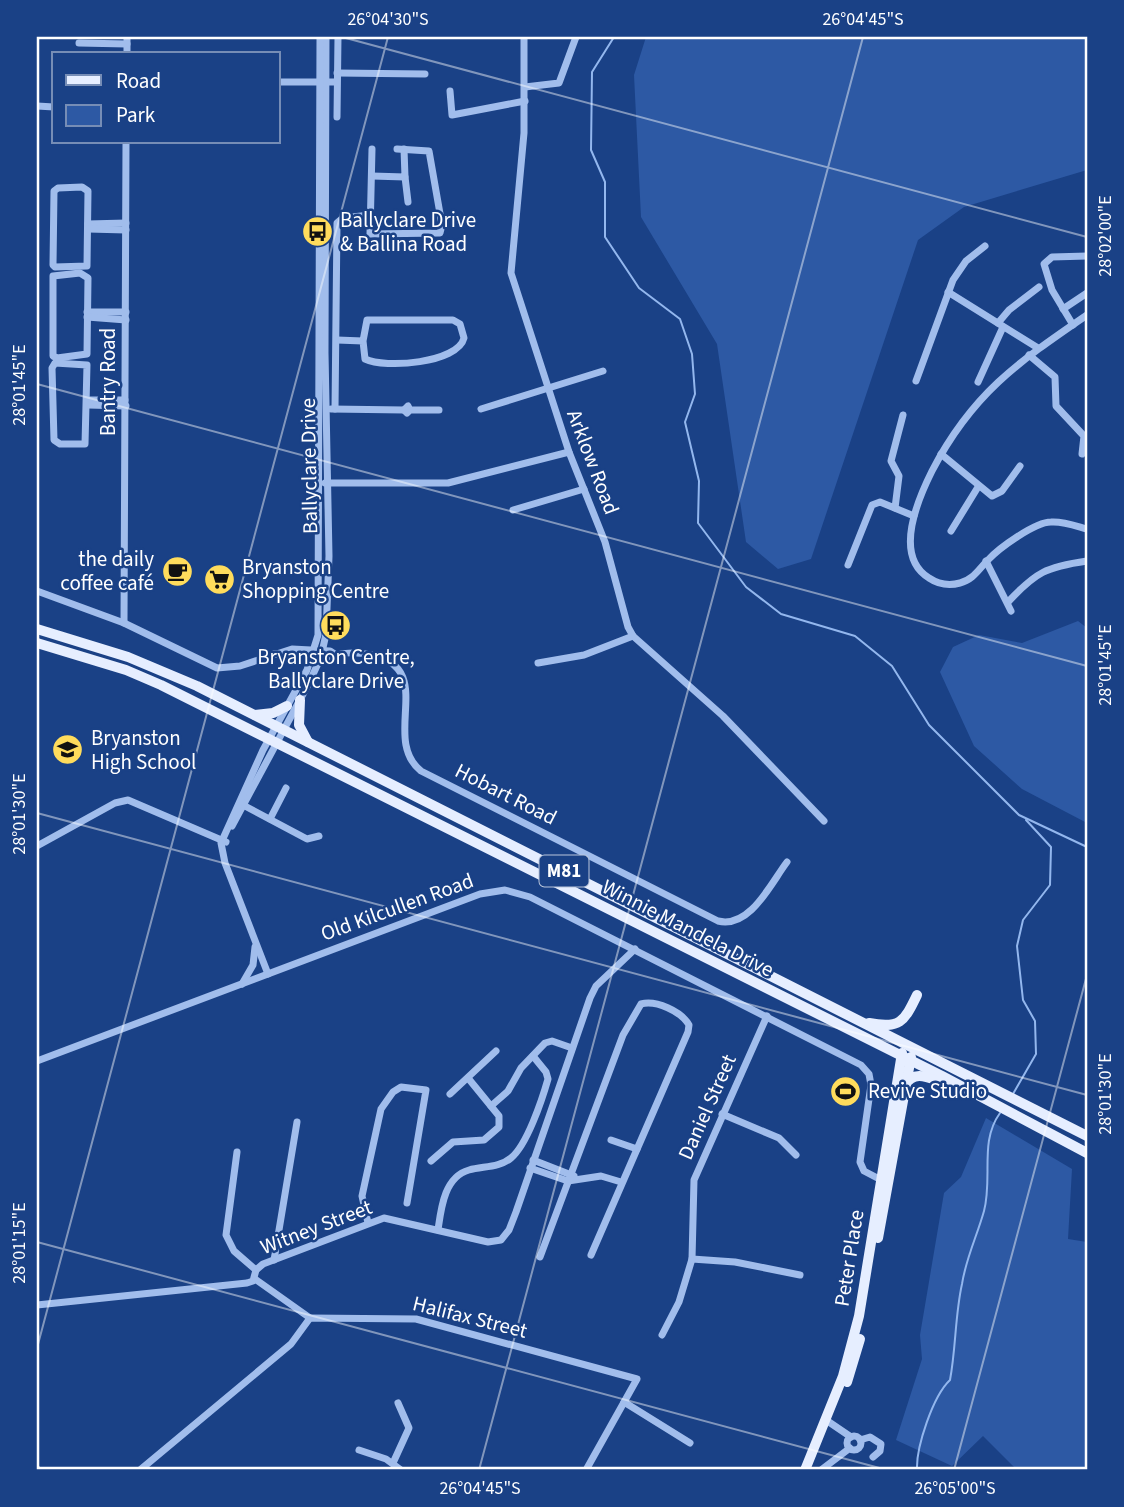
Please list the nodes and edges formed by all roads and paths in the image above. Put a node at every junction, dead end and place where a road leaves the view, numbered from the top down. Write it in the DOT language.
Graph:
graph roads {
  1 [pos="320,37"];
  2 [pos="326,37"];
  3 [pos="338,37"];
  4 [pos="524,37"];
  5 [pos="576,37"];
  6 [pos="127,40"];
  7 [pos="79,43"];
  8 [pos="337,73"];
  9 [pos="425,74"];
  10 [pos="280,82"];
  11 [pos="336,82"];
  12 [pos="323,83"];
  13 [pos="525,87"];
  14 [pos="450,91"];
  15 [pos="525,101"];
  16 [pos="337,117"];
  17 [pos="126,144"];
  18 [pos="372,149"];
  19 [pos="372,176"];
  20 [pos="405,177"];
  21 [pos="408,202"];
  22 [pos="370,215"];
  23 [pos="88,227"];
  24 [pos="126,227"];
  25 [pos="985,246"];
  26 [pos="1087,256"];
  27 [pos="1039,288"];
  28 [pos="948,292"];
  29 [pos="1087,293"];
  30 [pos="1063,309"];
  31 [pos="87,314"];
  32 [pos="1087,315"];
  33 [pos="126,316"];
  34 [pos="1001,325"];
  35 [pos="1073,325"];
  36 [pos="337,340"];
  37 [pos="362,341"];
  38 [pos="1038,348"];
  39 [pos="1029,355"];
  40 [pos="603,371"];
  41 [pos="916,381"];
  42 [pos="978,382"];
  43 [pos="548,390"];
  44 [pos="88,402"];
  45 [pos="126,403"];
  46 [pos="323,409"];
  47 [pos="335,409"];
  48 [pos="481,409"];
  49 [pos="439,410"];
  50 [pos="903,415"];
  51 [pos="569,452"];
  52 [pos="941,454"];
  53 [pos="1082,454"];
  54 [pos="1020,466"];
  55 [pos="324,483"];
  56 [pos="978,487"];
  57 [pos="584,489"];
  58 [pos="895,508"];
  59 [pos="513,510"];
  60 [pos="914,516"];
  61 [pos="1087,529"];
  62 [pos="951,531"];
  63 [pos="986,561"];
  64 [pos="1087,561"];
  65 [pos="848,565"];
  66 [pos="37,591"];
  67 [pos="124,623"];
  68 [pos="37,629"];
  69 [pos="633,636"];
  70 [pos="37,643"];
  71 [pos="313,653"];
  72 [pos="322,654"];
  73 [pos="538,663"];
  74 [pos="300,700"];
  75 [pos="287,706"];
  76 [pos="254,715"];
  77 [pos="280,729"];
  78 [pos="273,741"];
  79 [pos="309,744"];
  80 [pos="286,788"];
  81 [pos="243,805"];
  82 [pos="270,819"];
  83 [pos="824,821"];
  84 [pos="319,836"];
  85 [pos="224,841"];
  86 [pos="37,846"];
  87 [pos="787,862"];
  88 [pos="255,942"];
  89 [pos="635,949"];
  90 [pos="268,974"];
  91 [pos="241,985"];
  92 [pos="917,995"];
  93 [pos="767,1016"];
  94 [pos="858,1021"];
  95 [pos="572,1048"];
  96 [pos="496,1051"];
  97 [pos="908,1053"];
  98 [pos="533,1056"];
  99 [pos="37,1061"];
  100 [pos="468,1078"];
  101 [pos="904,1086"];
  102 [pos="968,1091"];
  103 [pos="450,1094"];
  104 [pos="491,1107"];
  105 [pos="722,1114"];
  106 [pos="297,1122"];
  107 [pos="1087,1136"];
  108 [pos="611,1140"];
  109 [pos="636,1149"];
  110 [pos="237,1152"];
  111 [pos="1087,1153"];
  112 [pos="796,1155"];
  113 [pos="533,1160"];
  114 [pos="430,1161"];
  115 [pos="530,1168"];
  116 [pos="572,1177"];
  117 [pos="621,1182"];
  118 [pos="884,1182"];
  119 [pos="407,1203"];
  120 [pos="368,1223"];
  121 [pos="438,1230"];
  122 [pos="592,1255"];
  123 [pos="540,1257"];
  124 [pos="692,1259"];
  125 [pos="274,1260"];
  126 [pos="256,1270"];
  127 [pos="800,1275"];
  128 [pos="255,1279"];
  129 [pos="37,1305"];
  130 [pos="310,1318"];
  131 [pos="662,1335"];
  132 [pos="624,1402"];
  133 [pos="398,1403"];
  134 [pos="829,1421"];
  135 [pos="850,1437"];
  136 [pos="860,1440"];
  137 [pos="690,1443"];
  138 [pos="850,1448"];
  139 [pos="359,1451"];
  140 [pos="873,1457"];
  141 [pos="393,1463"];
  142 [pos="140,1470"];
  143 [pos="401,1470"];
  144 [pos="586,1470"];
  145 [pos="805,1470"];
  146 [pos="811,1470"];
  147 [pos="821,1470"];
  1 -- 12 [label="street, Ballyclare Drive"];
  2 -- 12 [label="street, Ballyclare Drive"];
  3 -- 8 [label="street"];
  4 -- 13 [label="street, Arklow Road"];
  5 -- 13 [label="street"];
  6 -- 7 [label="street"];
  8 -- 9 [label="street"];
  8 -- 11 [label="street"];
  10 -- 12 [label="street"];
  11 -- 12 [label="street"];
  11 -- 16 [label="street"];
  12 -- 46 [label="street, Ballyclare Drive"];
  13 -- 15 [label="street, Arklow Road"];
  14 -- 15 [label="street"];
  15 -- 43 [label="street, Arklow Road"];
  17 -- 24 [label="street, Bantry Road"];
  18 -- 19 [label="street"];
  19 -- 20 [label="street"];
  19 -- 22 [label="street"];
  20 -- 21 [label="street"];
  20 -- 22 [label="street"];
  22 -- 36 [label="street"];
  23 -- 23 [label="street"];
  23 -- 24 [label="street"];
  24 -- 33 [label="street, Bantry Road"];
  25 -- 28 [label="street"];
  26 -- 30 [label="street"];
  27 -- 34 [label="street"];
  28 -- 34 [label="street"];
  28 -- 41 [label="street"];
  29 -- 30 [label="street"];
  30 -- 35 [label="street"];
  31 -- 31 [label="street"];
  31 -- 33 [label="street"];
  32 -- 35 [label="street"];
  33 -- 45 [label="street, Bantry Road"];
  34 -- 38 [label="street"];
  34 -- 42 [label="street"];
  35 -- 38 [label="street"];
  36 -- 37 [label="street"];
  36 -- 47 [label="street"];
  37 -- 37 [label="street"];
  38 -- 39 [label="street"];
  39 -- 52 [label="street"];
  39 -- 53 [label="street"];
  40 -- 43 [label="street"];
  43 -- 48 [label="street"];
  43 -- 51 [label="street, Arklow Road"];
  44 -- 44 [label="street"];
  44 -- 45 [label="street"];
  45 -- 67 [label="street, Bantry Road"];
  46 -- 47 [label="street"];
  46 -- 55 [label="street, Ballyclare Drive"];
  47 -- 49 [label="street"];
  50 -- 58 [label="street"];
  51 -- 55 [label="street"];
  51 -- 57 [label="street, Arklow Road"];
  52 -- 56 [label="street"];
  52 -- 60 [label="street"];
  54 -- 56 [label="street"];
  55 -- 71 [label="street, Ballyclare Drive"];
  55 -- 72 [label="street, Ballyclare Drive"];
  56 -- 62 [label="street"];
  57 -- 59 [label="street"];
  57 -- 69 [label="street, Arklow Road"];
  58 -- 60 [label="street"];
  58 -- 65 [label="street"];
  60 -- 63 [label="street"];
  61 -- 63 [label="street"];
  63 -- 64 [label="street"];
  66 -- 67 [label="street, Hobart Road"];
  67 -- 71 [label="street, Hobart Road"];
  68 -- 76 [label="main road, Winnie Mandela Drive / M81"];
  69 -- 73 [label="street"];
  69 -- 83 [label="street, Arklow Road"];
  70 -- 78 [label="main road, Winnie Mandela Drive / M81"];
  71 -- 72 [label="street, Hobart Road"];
  71 -- 75 [label="street, Ballyclare Drive"];
  72 -- 74 [label="street, Ballyclare Drive"];
  72 -- 87 [label="street, Hobart Road"];
  74 -- 77 [label="street, Ballyclare Drive"];
  74 -- 79 [label="main road"];
  75 -- 76 [label="main road"];
  75 -- 77 [label="street, Ballyclare Drive"];
  76 -- 77 [label="main road, Winnie Mandela Drive / M81"];
  77 -- 78 [label="street, Ballyclare Drive"];
  77 -- 79 [label="main road, Winnie Mandela Drive / M81"];
  78 -- 81 [label="street, Ballyclare Drive"];
  78 -- 85 [label="street, Ballyclare Drive"];
  78 -- 97 [label="main road, Winnie Mandela Drive / M81"];
  79 -- 94 [label="main road, Winnie Mandela Drive / M81"];
  80 -- 82 [label="street"];
  81 -- 82 [label="street"];
  81 -- 85 [label="street, Ballyclare Drive"];
  82 -- 84 [label="street"];
  85 -- 86 [label="street"];
  85 -- 88 [label="street"];
  88 -- 90 [label="street"];
  88 -- 91 [label="street"];
  89 -- 90 [label="street, Old Kilcullen Road"];
  89 -- 93 [label="street, Old Kilcullen Road"];
  89 -- 95 [label="street, Witney Street"];
  90 -- 91 [label="street, Old Kilcullen Road"];
  91 -- 99 [label="street, Old Kilcullen Road"];
  92 -- 94 [label="main road"];
  93 -- 105 [label="street, Daniel Street"];
  93 -- 118 [label="street, Old Kilcullen Road"];
  94 -- 97 [label="main road, Winnie Mandela Drive / M81"];
  95 -- 98 [label="street"];
  95 -- 113 [label="street, Witney Street"];
  96 -- 100 [label="street"];
  97 -- 101 [label="main road, Peter Place"];
  97 -- 102 [label="main road, Winnie Mandela Drive / M81"];
  97 -- 107 [label="main road, Winnie Mandela Drive / M81"];
  97 -- 118 [label="main road, Peter Place"];
  98 -- 104 [label="street"];
  98 -- 121 [label="street"];
  100 -- 103 [label="street"];
  100 -- 104 [label="street"];
  101 -- 102 [label="main road"];
  101 -- 118 [label="main road, Peter Place"];
  102 -- 111 [label="main road, Winnie Mandela Drive / M81"];
  104 -- 114 [label="street"];
  105 -- 112 [label="street"];
  105 -- 124 [label="street, Daniel Street"];
  106 -- 125 [label="street"];
  108 -- 109 [label="street"];
  109 -- 116 [label="street"];
  109 -- 117 [label="street"];
  110 -- 126 [label="street"];
  113 -- 115 [label="street, Witney Street"];
  113 -- 116 [label="street"];
  115 -- 116 [label="street"];
  115 -- 121 [label="street, Witney Street"];
  116 -- 117 [label="street"];
  116 -- 123 [label="street"];
  117 -- 122 [label="street"];
  118 -- 134 [label="main road, Peter Place"];
  119 -- 120 [label="street"];
  120 -- 121 [label="street, Witney Street"];
  120 -- 125 [label="street, Witney Street"];
  124 -- 127 [label="street"];
  124 -- 131 [label="street, Daniel Street"];
  125 -- 126 [label="street, Witney Street"];
  126 -- 128 [label="street, Witney Street"];
  128 -- 129 [label="street, Witney Street"];
  128 -- 130 [label="street"];
  130 -- 132 [label="street, Halifax Street"];
  130 -- 142 [label="street"];
  132 -- 137 [label="street"];
  132 -- 144 [label="street"];
  133 -- 141 [label="street"];
  134 -- 135 [label="street"];
  134 -- 145 [label="main road, Peter Place"];
  134 -- 146 [label="main road, Peter Place"];
  135 -- 136 [label="street"];
  135 -- 138 [label="street"];
  136 -- 138 [label="street"];
  136 -- 140 [label="street"];
  138 -- 147 [label="street"];
  139 -- 141 [label="street"];
  141 -- 143 [label="street"];
}
